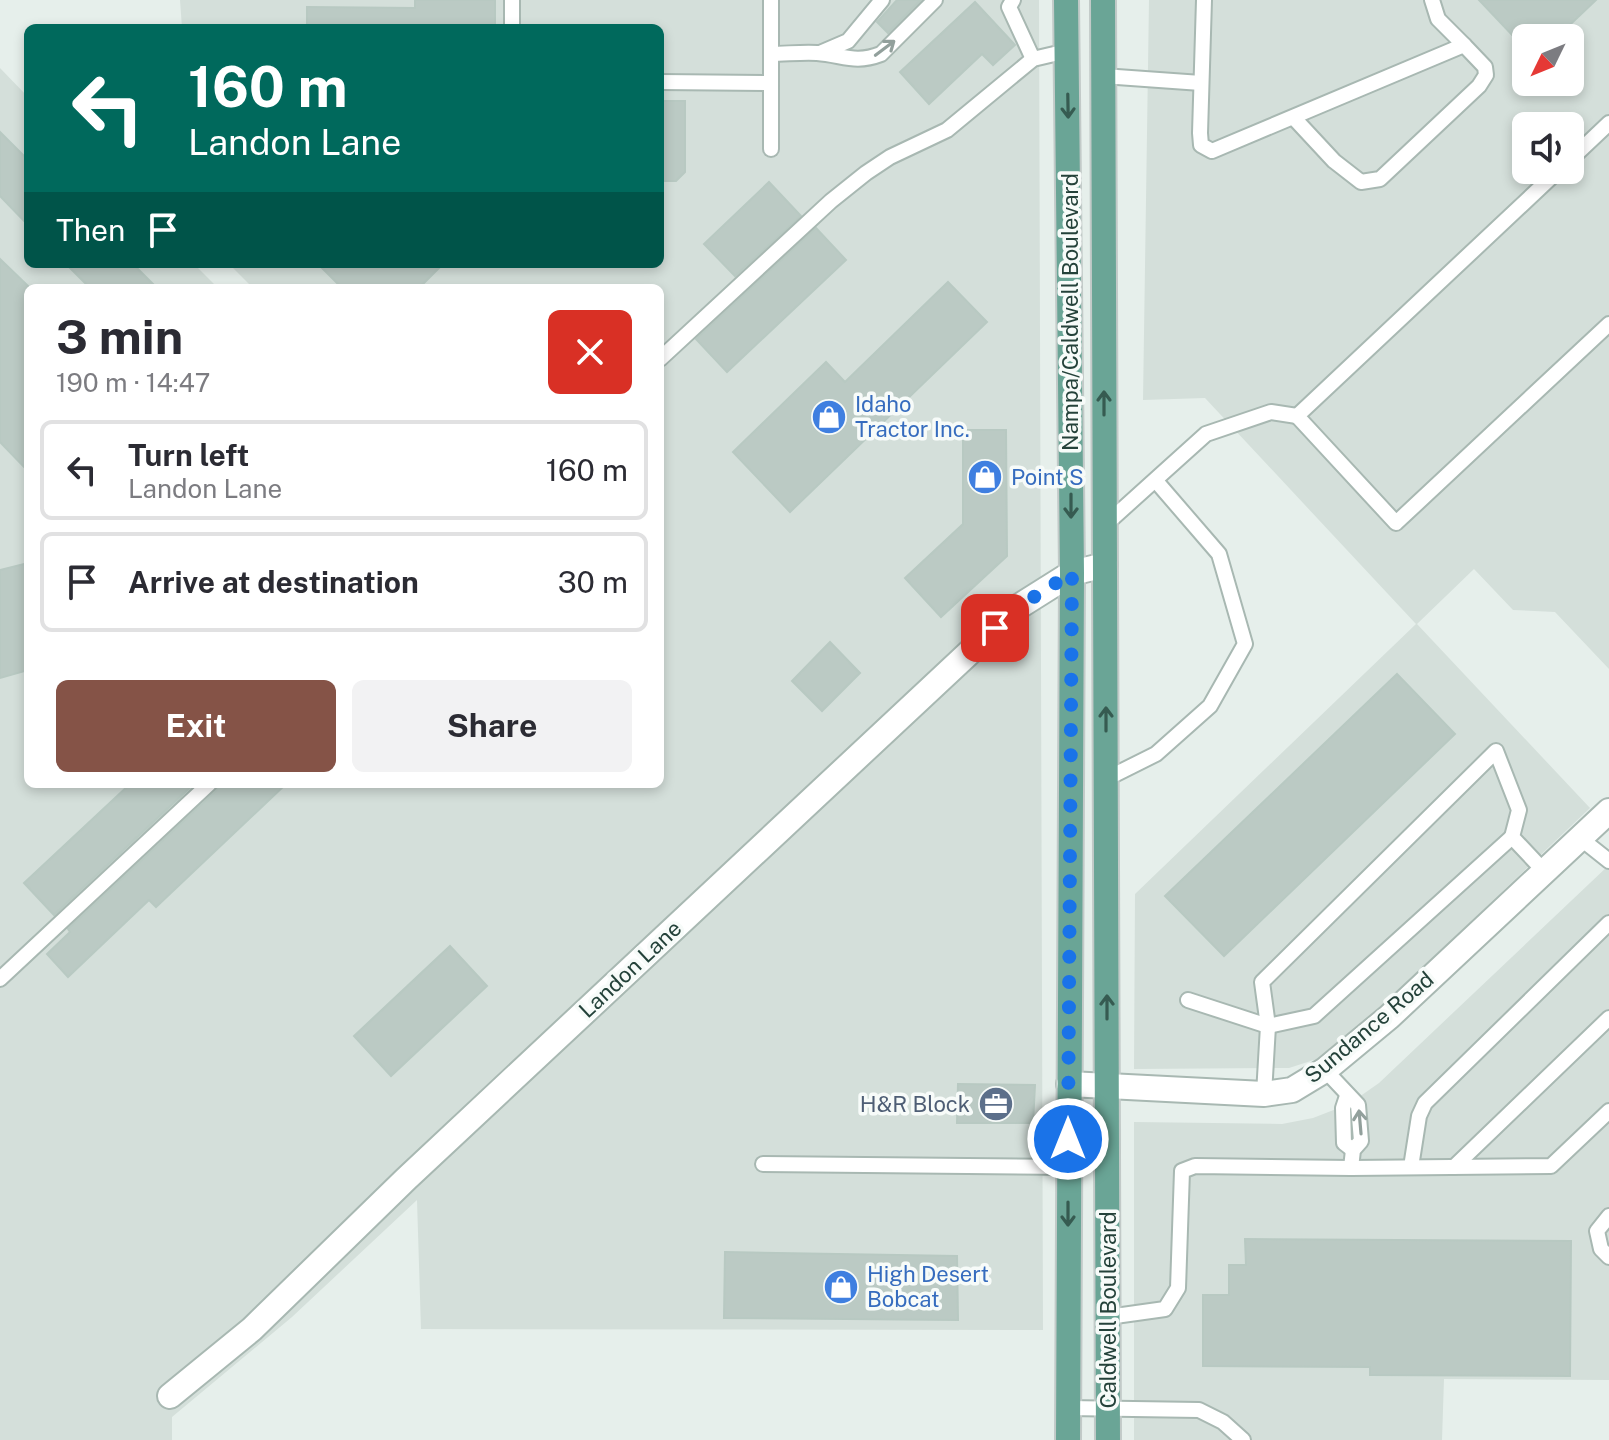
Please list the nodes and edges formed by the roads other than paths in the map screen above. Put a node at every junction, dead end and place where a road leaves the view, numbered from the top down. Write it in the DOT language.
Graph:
graph roads {
  1 [pos="512,0"];
  2 [pos="771,0"];
  3 [pos="882,0"];
  4 [pos="935,0"];
  5 [pos="1013,0"];
  6 [pos="1066,0"];
  7 [pos="1103,0"];
  8 [pos="1204,0"];
  9 [pos="1432,0"];
  10 [pos="512,24"];
  11 [pos="1464,45"];
  12 [pos="1067,51"];
  13 [pos="820,53"];
  14 [pos="771,54"];
  15 [pos="1033,59"];
  16 [pos="1103,76"];
  17 [pos="664,82"];
  18 [pos="771,83"];
  19 [pos="1201,83"];
  20 [pos="1294,118"];
  21 [pos="1609,123"];
  22 [pos="1584,147"];
  23 [pos="771,149"];
  24 [pos="1544,184"];
  25 [pos="1609,324"];
  26 [pos="664,355"];
  27 [pos="1297,416"];
  28 [pos="1156,481"];
  29 [pos="1105,525"];
  30 [pos="1105,565"];
  31 [pos="1072,573"];
  32 [pos="1106,779"];
  33 [pos="205,788"];
  34 [pos="1609,811"];
  35 [pos="1512,837"];
  36 [pos="1580,838"];
  37 [pos="1609,861"];
  38 [pos="1544,871"];
  39 [pos="1609,923"];
  40 [pos="0,979"];
  41 [pos="1188,1000"];
  42 [pos="1609,1018"];
  43 [pos="1268,1026"];
  44 [pos="1325,1070"];
  45 [pos="1069,1084"];
  46 [pos="1107,1085"];
  47 [pos="1264,1094"];
  48 [pos="1609,1111"];
  49 [pos="763,1164"];
  50 [pos="1068,1167"];
  51 [pos="1411,1167"];
  52 [pos="1454,1167"];
  53 [pos="1351,1168"];
  54 [pos="1608,1217"];
  55 [pos="1609,1257"];
  56 [pos="1108,1317"];
  57 [pos="170,1396"];
  58 [pos="1068,1408"];
  59 [pos="1108,1408"];
  60 [pos="1068,1440"];
  61 [pos="1108,1440"];
  62 [pos="1243,1440"];
  1 -- 10 [label="lane"];
  2 -- 14 [label="lane"];
  3 -- 13 [label="lane"];
  13 -- 4 [label="lane, one-way"];
  5 -- 15 [label="lane"];
  6 -- 12 [label="main road, Nampa/Caldwell Boulevard"];
  7 -- 16 [label="main road, Nampa/Caldwell Boulevard"];
  8 -- 19 [label="lane"];
  9 -- 11 [label="lane"];
  11 -- 20 [label="lane"];
  11 -- 20 [label="lane"];
  12 -- 15 [label="lane"];
  12 -- 31 [label="main road, Nampa/Caldwell Boulevard, one-way"];
  13 -- 14 [label="lane"];
  14 -- 18 [label="lane"];
  15 -- 26 [label="lane"];
  16 -- 19 [label="lane"];
  29 -- 16 [label="main road, Nampa/Caldwell Boulevard, one-way"];
  17 -- 18 [label="lane"];
  18 -- 23 [label="lane"];
  19 -- 20 [label="lane"];
  21 -- 22 [label="lane"];
  24 -- 27 [label="lane"];
  25 -- 27 [label="lane"];
  27 -- 28 [label="lane"];
  28 -- 29 [label="lane"];
  28 -- 32 [label="lane"];
  29 -- 30 [label="main road, Nampa/Caldwell Boulevard"];
  30 -- 31 [label="street, Landon Lane"];
  32 -- 30 [label="main road, Nampa/Caldwell Boulevard, one-way"];
  31 -- 45 [label="main road, Nampa/Caldwell Boulevard"];
  31 -- 57 [label="street, Landon Lane"];
  46 -- 32 [label="main road, Nampa/Caldwell Boulevard, one-way"];
  33 -- 40 [label="lane"];
  34 -- 36 [label="street, Sundance Road"];
  35 -- 38 [label="lane"];
  35 -- 43 [label="lane"];
  35 -- 43 [label="lane"];
  36 -- 37 [label="lane"];
  36 -- 38 [label="street, Sundance Road"];
  38 -- 44 [label="street, Sundance Road"];
  39 -- 51 [label="lane"];
  41 -- 43 [label="lane"];
  42 -- 52 [label="lane"];
  43 -- 47 [label="lane"];
  44 -- 47 [label="street, Sundance Road"];
  44 -- 53 [label="lane"];
  45 -- 46 [label="street, Sundance Road"];
  45 -- 50 [label="main road, Nampa/Caldwell Boulevard"];
  46 -- 47 [label="street, Sundance Road"];
  46 -- 56 [label="main road, Caldwell Boulevard"];
  48 -- 52 [label="lane"];
  49 -- 50 [label="lane"];
  50 -- 58 [label="main road, Nampa/Caldwell Boulevard, one-way"];
  51 -- 52 [label="lane"];
  51 -- 53 [label="lane"];
  53 -- 56 [label="lane"];
  54 -- 55 [label="lane"];
  56 -- 59 [label="main road, Caldwell Boulevard"];
  58 -- 59 [label="lane"];
  58 -- 60 [label="main road, Nampa/Caldwell Boulevard"];
  59 -- 61 [label="main road, Caldwell Boulevard"];
  59 -- 62 [label="lane"];
}
